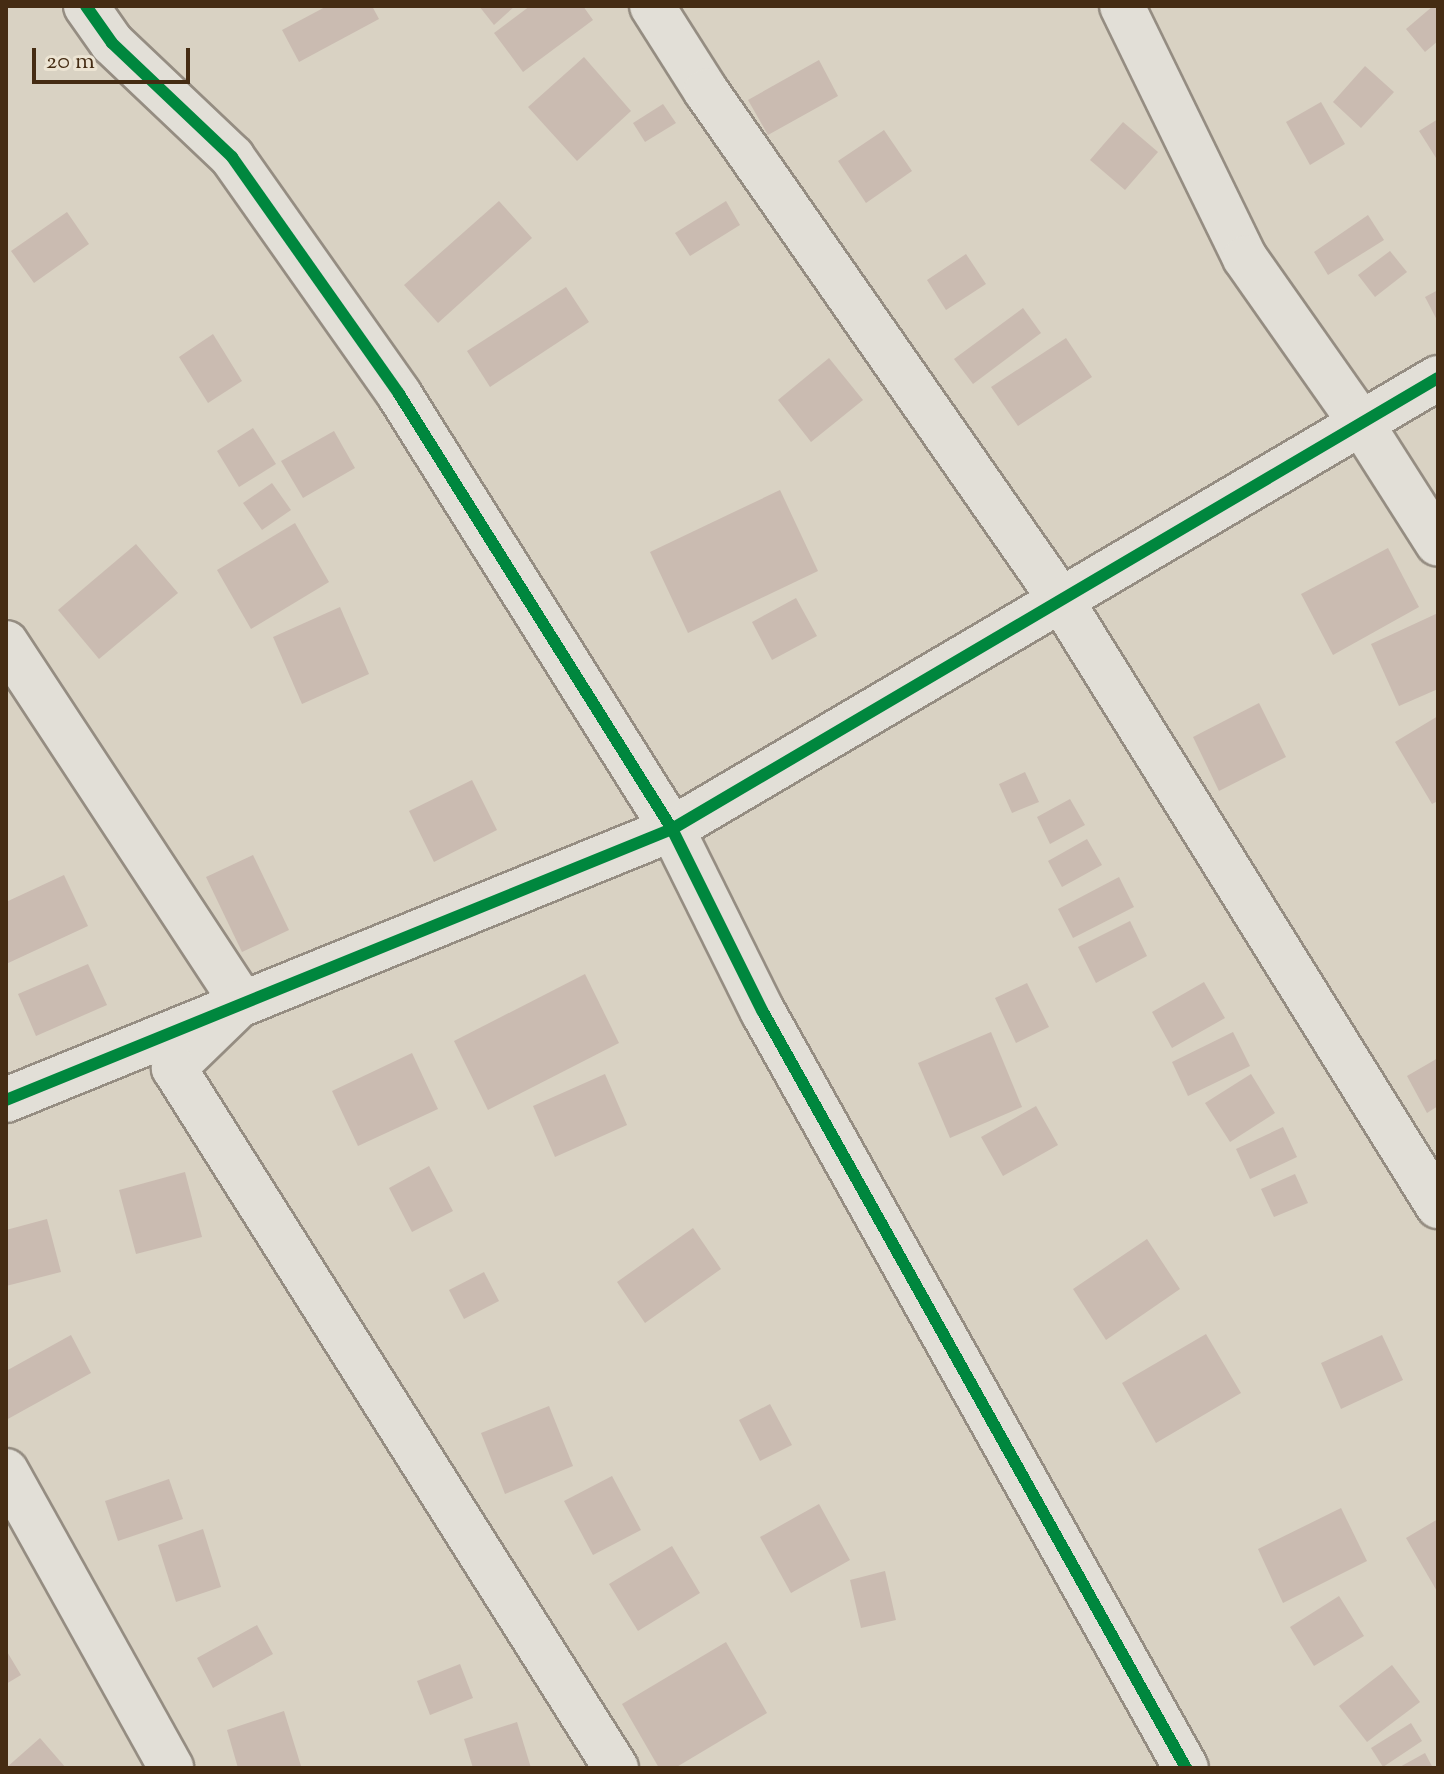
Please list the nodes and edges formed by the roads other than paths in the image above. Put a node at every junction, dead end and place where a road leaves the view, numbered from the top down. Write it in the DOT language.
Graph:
graph roads {
  1 [pos="86,6"];
  2 [pos="652,6"];
  3 [pos="1122,6"];
  4 [pos="1438,378"];
  5 [pos="1361,423"];
  6 [pos="1438,544"];
  7 [pos="1061,600"];
  8 [pos="6,643"];
  9 [pos="672,829"];
  10 [pos="242,1002"];
  11 [pos="6,1100"];
  12 [pos="1438,1206"];
  13 [pos="6,1471"];
  14 [pos="171,1768"];
  15 [pos="616,1768"];
  16 [pos="1186,1768"];
  1 -- 9 [label="street"];
  2 -- 7 [label="street"];
  3 -- 5 [label="street"];
  4 -- 5 [label="street"];
  5 -- 6 [label="street"];
  5 -- 7 [label="street"];
  7 -- 9 [label="street"];
  7 -- 12 [label="street"];
  8 -- 10 [label="street"];
  9 -- 10 [label="street"];
  9 -- 16 [label="street"];
  10 -- 11 [label="street"];
  10 -- 15 [label="street"];
  13 -- 14 [label="street"];
}
